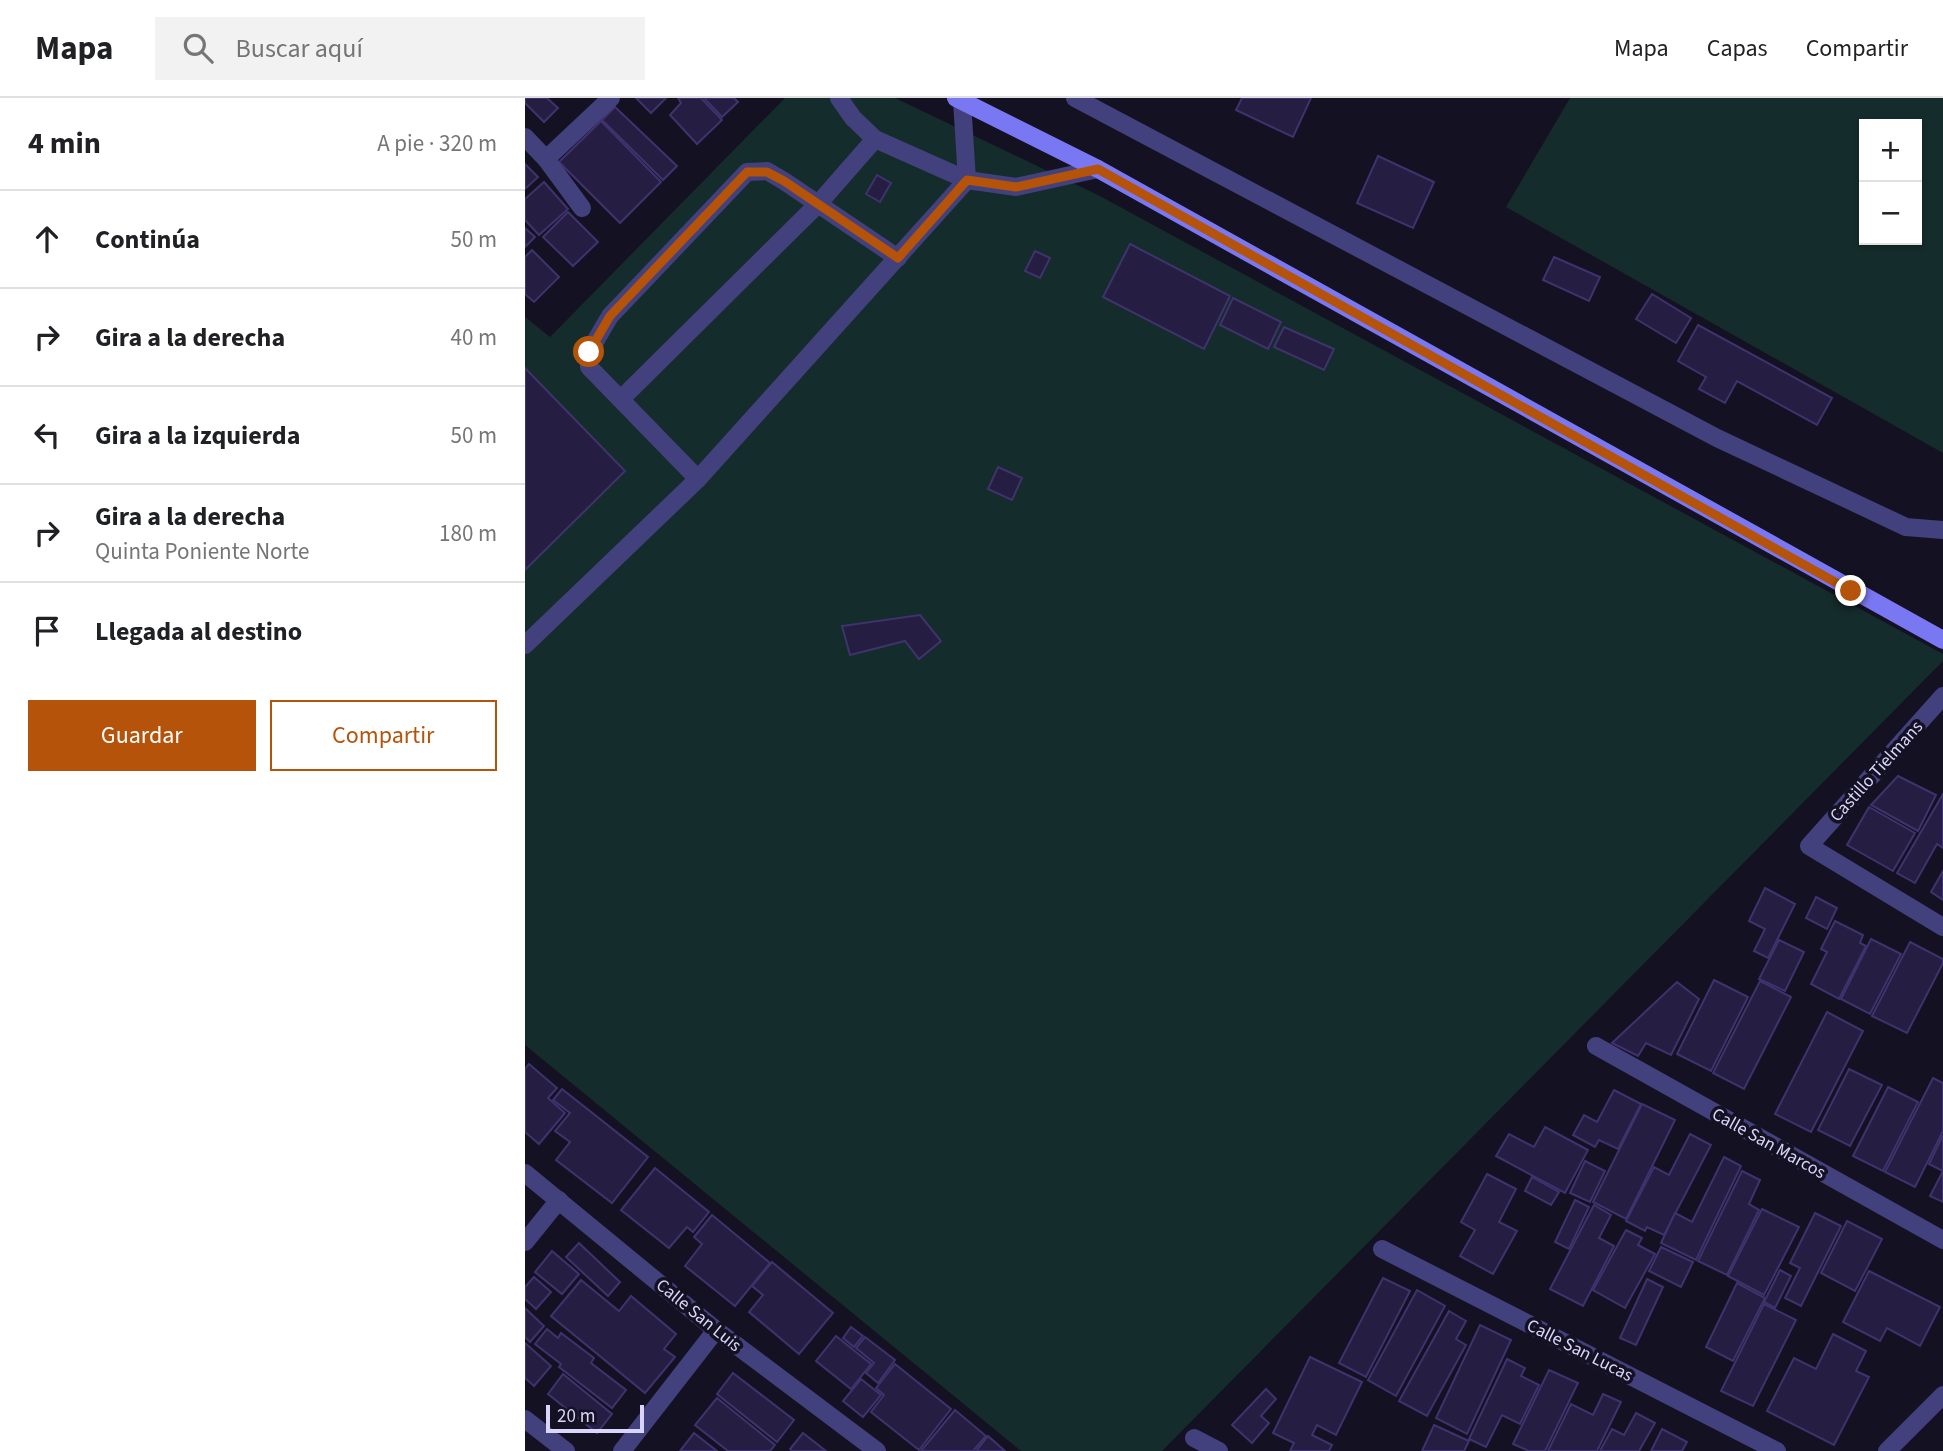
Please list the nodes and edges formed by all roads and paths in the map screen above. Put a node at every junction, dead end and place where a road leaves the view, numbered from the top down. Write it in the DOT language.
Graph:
graph roads {
  1 [pos="611,98"];
  2 [pos="839,98"];
  3 [pos="1075,98"];
  4 [pos="961,99"];
  5 [pos="525,137"];
  6 [pos="875,139"];
  7 [pos="545,159"];
  8 [pos="1098,169"];
  9 [pos="967,180"];
  10 [pos="819,203"];
  11 [pos="582,208"];
  12 [pos="898,258"];
  13 [pos="621,398"];
  14 [pos="698,478"];
  15 [pos="1943,530"];
  16 [pos="1943,640"];
  17 [pos="525,645"];
  18 [pos="1943,696"];
  19 [pos="1943,927"];
  20 [pos="1596,1046"];
  21 [pos="525,1173"];
  22 [pos="559,1200"];
  23 [pos="1943,1240"];
  24 [pos="525,1241"];
  25 [pos="1382,1249"];
  26 [pos="716,1330"];
  27 [pos="1943,1395"];
  28 [pos="525,1419"];
  29 [pos="1194,1438"];
  30 [pos="566,1451"];
  31 [pos="622,1451"];
  32 [pos="877,1451"];
  33 [pos="1219,1451"];
  34 [pos="1777,1451"];
  35 [pos="1887,1451"];
  1 -- 7 [label="street"];
  2 -- 6 [label="street"];
  3 -- 15 [label="street"];
  4 -- 8 [label="street"];
  4 -- 9 [label="street"];
  5 -- 7 [label="street"];
  6 -- 9 [label="street"];
  6 -- 10 [label="street"];
  7 -- 11 [label="street"];
  8 -- 9 [label="street"];
  8 -- 16 [label="street"];
  9 -- 12 [label="street"];
  10 -- 12 [label="street"];
  10 -- 13 [label="street"];
  10 -- 13 [label="street"];
  12 -- 14 [label="street"];
  13 -- 14 [label="street"];
  14 -- 17 [label="street"];
  18 -- 19 [label="street, Castillo Tielmans"];
  20 -- 23 [label="street, Calle San Marcos"];
  21 -- 22 [label="street, Calle San Luis"];
  22 -- 24 [label="street"];
  22 -- 26 [label="street, Calle San Luis"];
  25 -- 34 [label="street, Calle San Lucas"];
  26 -- 31 [label="street"];
  26 -- 32 [label="street, Calle San Luis"];
  27 -- 35 [label="street"];
  28 -- 30 [label="street"];
  29 -- 33 [label="street"];
}
